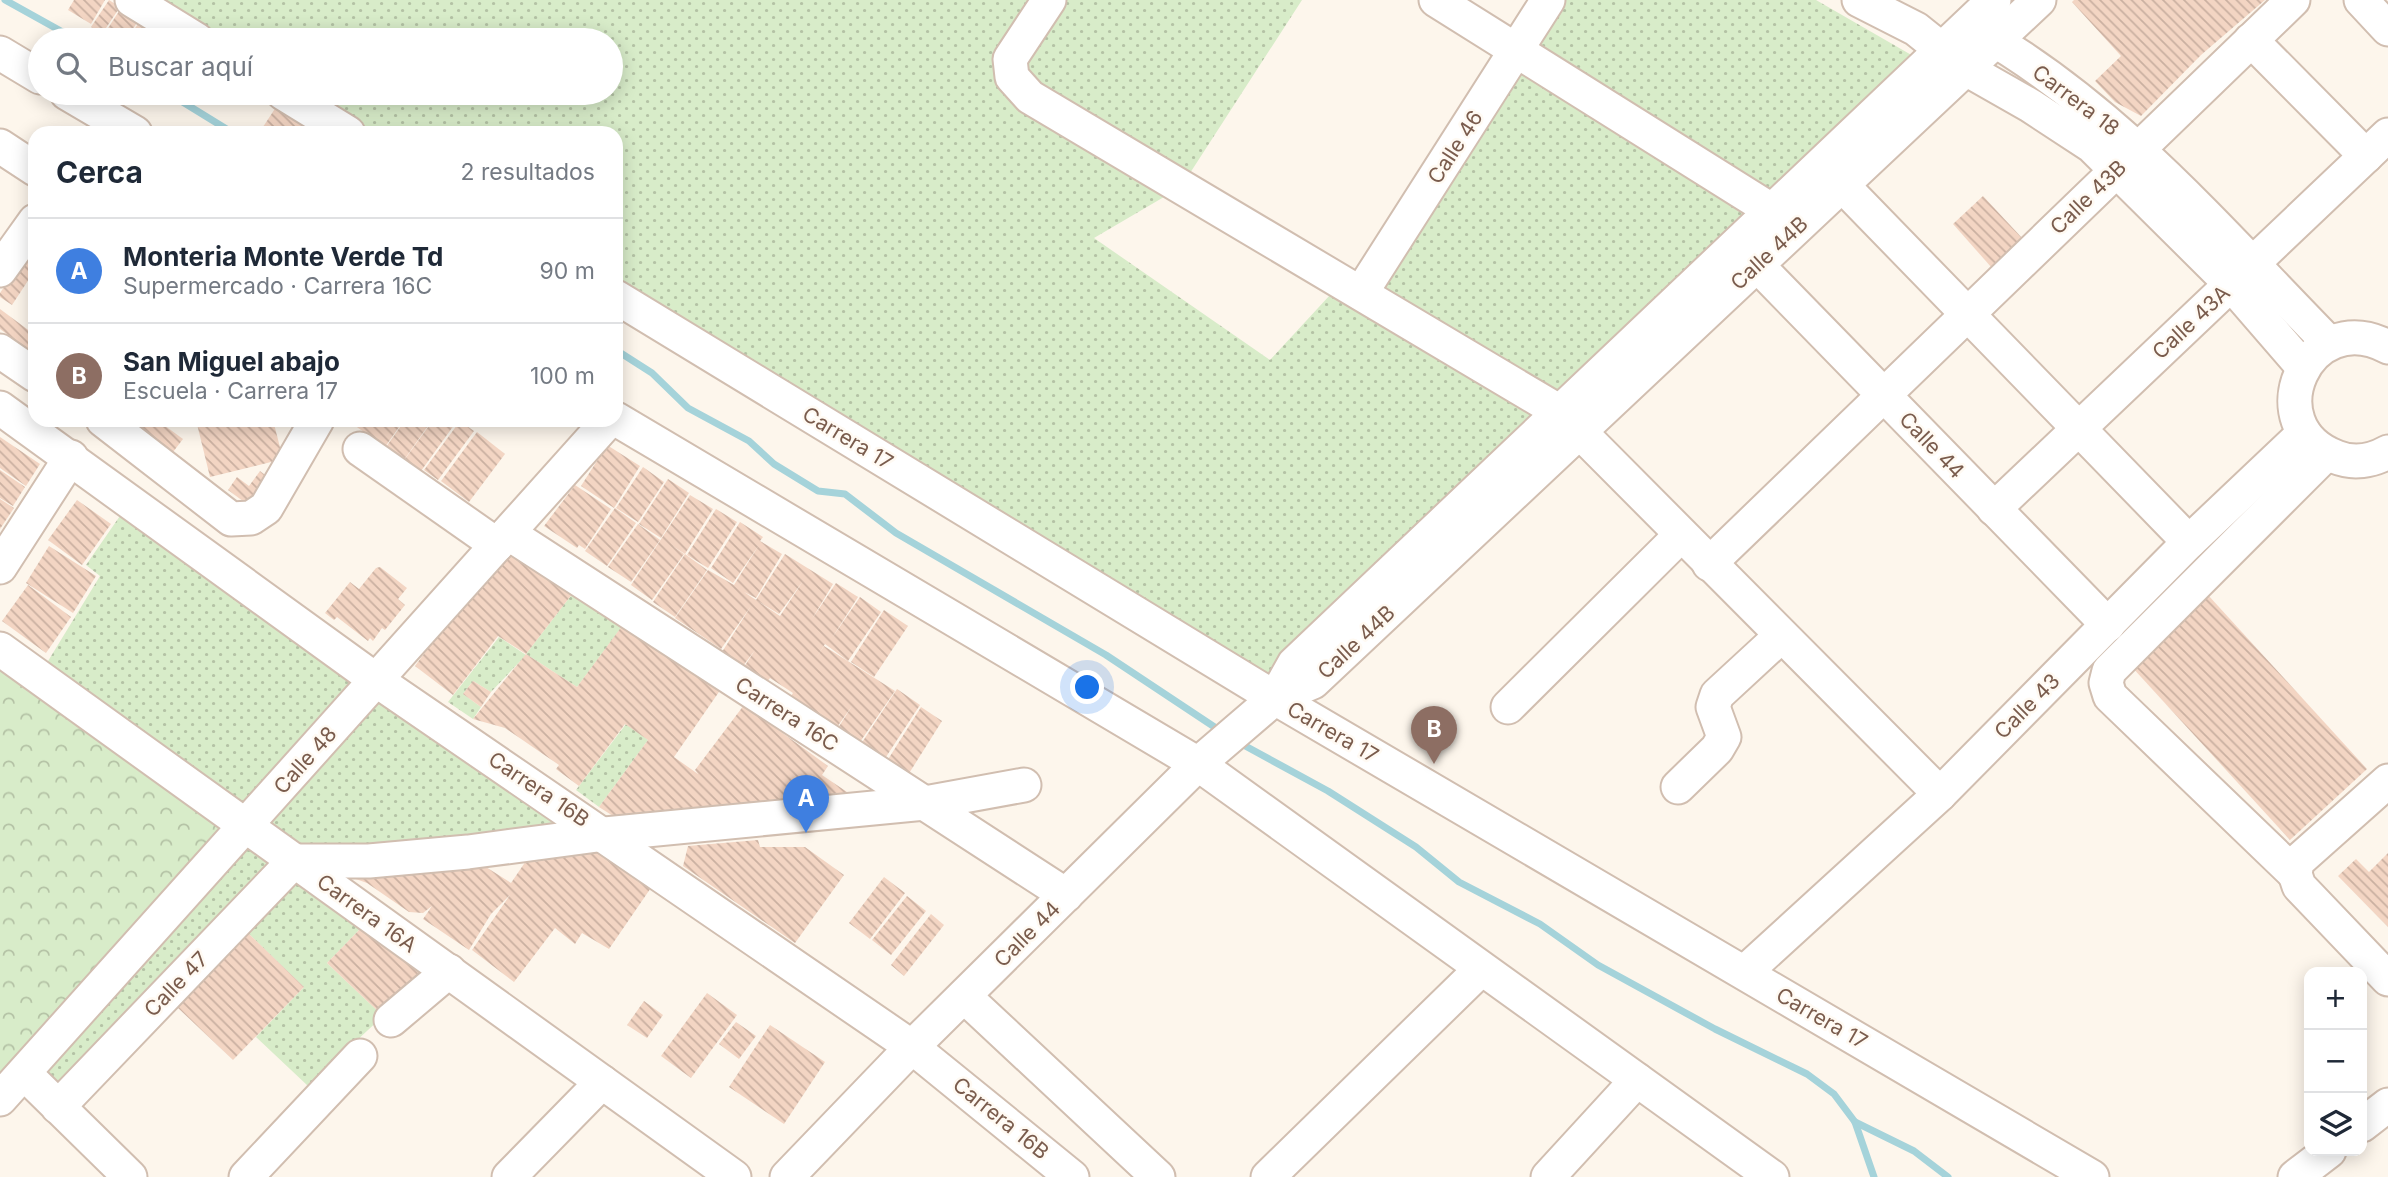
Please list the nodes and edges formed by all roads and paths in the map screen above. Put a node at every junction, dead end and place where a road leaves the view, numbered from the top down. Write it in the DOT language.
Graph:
graph roads {
  1 [pos="132,0"];
  2 [pos="1049,0"];
  3 [pos="1548,0"];
  4 [pos="1994,0"];
  5 [pos="2039,0"];
  6 [pos="2293,0"];
  7 [pos="2361,0"];
  8 [pos="1441,1"];
  9 [pos="1873,3"];
  10 [pos="178,28"];
  11 [pos="1916,29"];
  12 [pos="2388,29"];
  13 [pos="1982,33"];
  14 [pos="2251,40"];
  15 [pos="1516,51"];
  16 [pos="0,53"];
  17 [pos="1953,60"];
  18 [pos="28,70"];
  19 [pos="87,105"];
  20 [pos="302,105"];
  21 [pos="123,126"];
  22 [pos="337,126"];
  23 [pos="0,146"];
  24 [pos="2377,146"];
  25 [pos="2128,158"];
  26 [pos="28,164"];
  27 [pos="1842,185"];
  28 [pos="1771,210"];
  29 [pos="28,231"];
  30 [pos="1757,265"];
  31 [pos="0,270"];
  32 [pos="2242,274"];
  33 [pos="1362,293"];
  34 [pos="623,300"];
  35 [pos="1967,313"];
  36 [pos="2329,343"];
  37 [pos="2387,346"];
  38 [pos="0,351"];
  39 [pos="2303,367"];
  40 [pos="28,370"];
  41 [pos="1883,393"];
  42 [pos="0,408"];
  43 [pos="1570,422"];
  44 [pos="623,423"];
  45 [pos="119,427"];
  46 [pos="313,427"];
  47 [pos="604,427"];
  48 [pos="2080,427"];
  49 [pos="2315,443"];
  50 [pos="360,449"];
  51 [pos="71,457"];
  52 [pos="2382,463"];
  53 [pos="1994,509"];
  54 [pos="1681,536"];
  55 [pos="503,539"];
  56 [pos="2189,542"];
  57 [pos="1709,564"];
  58 [pos="0,567"];
  59 [pos="2108,625"];
  60 [pos="1781,636"];
  61 [pos="0,649"];
  62 [pos="376,680"];
  63 [pos="1275,698"];
  64 [pos="1508,707"];
  65 [pos="1203,760"];
  66 [pos="874,771"];
  67 [pos="2388,781"];
  68 [pos="1024,785"];
  69 [pos="1678,788"];
  70 [pos="1940,794"];
  71 [pos="925,803"];
  72 [pos="848,809"];
  73 [pos="247,824"];
  74 [pos="605,834"];
  75 [pos="294,860"];
  76 [pos="2295,874"];
  77 [pos="1066,895"];
  78 [pos="1481,968"];
  79 [pos="449,971"];
  80 [pos="1745,972"];
  81 [pos="2388,979"];
  82 [pos="964,996"];
  83 [pos="391,1020"];
  84 [pos="912,1047"];
  85 [pos="360,1056"];
  86 [pos="24,1073"];
  87 [pos="1637,1080"];
  88 [pos="602,1082"];
  89 [pos="0,1099"];
  90 [pos="2388,1105"];
  91 [pos="58,1107"];
  92 [pos="2367,1121"];
  93 [pos="2322,1156"];
  94 [pos="1056,1172"];
  95 [pos="130,1177"];
  96 [pos="246,1177"];
  97 [pos="509,1177"];
  98 [pos="734,1177"];
  99 [pos="787,1177"];
  100 [pos="1158,1177"];
  101 [pos="1268,1177"];
  102 [pos="1548,1177"];
  103 [pos="1772,1177"];
  104 [pos="2092,1177"];
  105 [pos="2295,1177"];
  1 -- 10 [label="street"];
  2 -- 33 [label="street"];
  3 -- 15 [label="street, Calle 46"];
  4 -- 13 [label="street, Calle 44B"];
  5 -- 13 [label="street, Calle 44B"];
  6 -- 14 [label="street, Calle 43B"];
  7 -- 12 [label="street"];
  8 -- 15 [label="street"];
  9 -- 11 [label="street, Carrera 18"];
  11 -- 13 [label="street"];
  11 -- 17 [label="street, Carrera 18"];
  13 -- 17 [label="street, Calle 44B"];
  13 -- 25 [label="street, Carrera 18"];
  14 -- 24 [label="street"];
  14 -- 25 [label="street, Calle 43B"];
  15 -- 28 [label="street"];
  15 -- 33 [label="street, Calle 46"];
  16 -- 18 [label="street"];
  17 -- 25 [label="street, Carrera 18"];
  17 -- 27 [label="street, Calle 44B"];
  17 -- 28 [label="street, Calle 44B"];
  19 -- 21 [label="street"];
  20 -- 22 [label="street"];
  23 -- 26 [label="street"];
  24 -- 32 [label="street, Calle 43A"];
  25 -- 32 [label="street, Carrera 18"];
  25 -- 35 [label="street, Calle 43B"];
  27 -- 30 [label="street, Calle 44B"];
  27 -- 35 [label="street"];
  28 -- 43 [label="street, Calle 44B"];
  29 -- 31 [label="street"];
  30 -- 41 [label="street, Calle 44"];
  30 -- 43 [label="street, Calle 44B"];
  32 -- 36 [label="street, Carrera 18"];
  32 -- 39 [label="street, Carrera 18"];
  32 -- 48 [label="street, Calle 43A"];
  33 -- 43 [label="street"];
  34 -- 63 [label="street, Carrera 17"];
  35 -- 41 [label="street, Calle 43B"];
  35 -- 48 [label="street"];
  36 -- 37 [label="street"];
  36 -- 39 [label="street"];
  38 -- 40 [label="street"];
  39 -- 49 [label="street"];
  41 -- 53 [label="street, Calle 44"];
  41 -- 57 [label="street, Calle 43B"];
  42 -- 51 [label="street, Carrera 16B"];
  43 -- 54 [label="street"];
  43 -- 63 [label="street, Calle 44B"];
  44 -- 65 [label="street"];
  45 -- 46 [label="street"];
  47 -- 55 [label="street, Calle 48"];
  48 -- 53 [label="street, Calle 43A"];
  48 -- 56 [label="street"];
  49 -- 52 [label="street"];
  49 -- 56 [label="street, Calle 43"];
  49 -- 76 [label="street"];
  50 -- 55 [label="street, Carrera 16C"];
  51 -- 58 [label="street"];
  51 -- 62 [label="street, Carrera 16B"];
  53 -- 59 [label="street, Calle 44"];
  54 -- 57 [label="street"];
  54 -- 64 [label="street"];
  55 -- 62 [label="street, Calle 48"];
  55 -- 66 [label="street, Carrera 16C"];
  56 -- 59 [label="street, Calle 43"];
  57 -- 60 [label="street"];
  59 -- 70 [label="street, Calle 43"];
  60 -- 69 [label="street"];
  60 -- 70 [label="street"];
  61 -- 73 [label="street, Carrera 16A"];
  62 -- 73 [label="street, Calle 48"];
  62 -- 74 [label="street, Carrera 16B"];
  63 -- 65 [label="street, Calle 44"];
  63 -- 80 [label="street, Carrera 17"];
  65 -- 77 [label="street, Calle 44"];
  65 -- 78 [label="street"];
  66 -- 71 [label="street, Carrera 16C"];
  66 -- 72 [label="street"];
  67 -- 76 [label="street"];
  68 -- 71 [label="street"];
  70 -- 80 [label="street, Calle 43"];
  71 -- 72 [label="street"];
  71 -- 77 [label="street, Carrera 16C"];
  72 -- 74 [label="street"];
  73 -- 75 [label="street, Carrera 16A"];
  73 -- 86 [label="street, Calle 48"];
  74 -- 75 [label="street"];
  74 -- 84 [label="street, Carrera 16B"];
  75 -- 79 [label="street, Carrera 16A"];
  75 -- 91 [label="street, Calle 47"];
  76 -- 81 [label="street"];
  77 -- 82 [label="street, Calle 44"];
  78 -- 87 [label="street"];
  78 -- 101 [label="street"];
  79 -- 83 [label="street"];
  79 -- 88 [label="street, Carrera 16A"];
  80 -- 104 [label="street, Carrera 17"];
  82 -- 84 [label="street, Calle 44"];
  82 -- 100 [label="street"];
  84 -- 94 [label="street, Carrera 16B"];
  84 -- 99 [label="street, Calle 44"];
  85 -- 96 [label="street"];
  86 -- 89 [label="street, Calle 48"];
  86 -- 91 [label="street"];
  87 -- 102 [label="street"];
  87 -- 103 [label="street"];
  88 -- 97 [label="street"];
  88 -- 98 [label="street, Carrera 16A"];
  90 -- 92 [label="street"];
  91 -- 95 [label="street"];
  93 -- 105 [label="street"];
}
